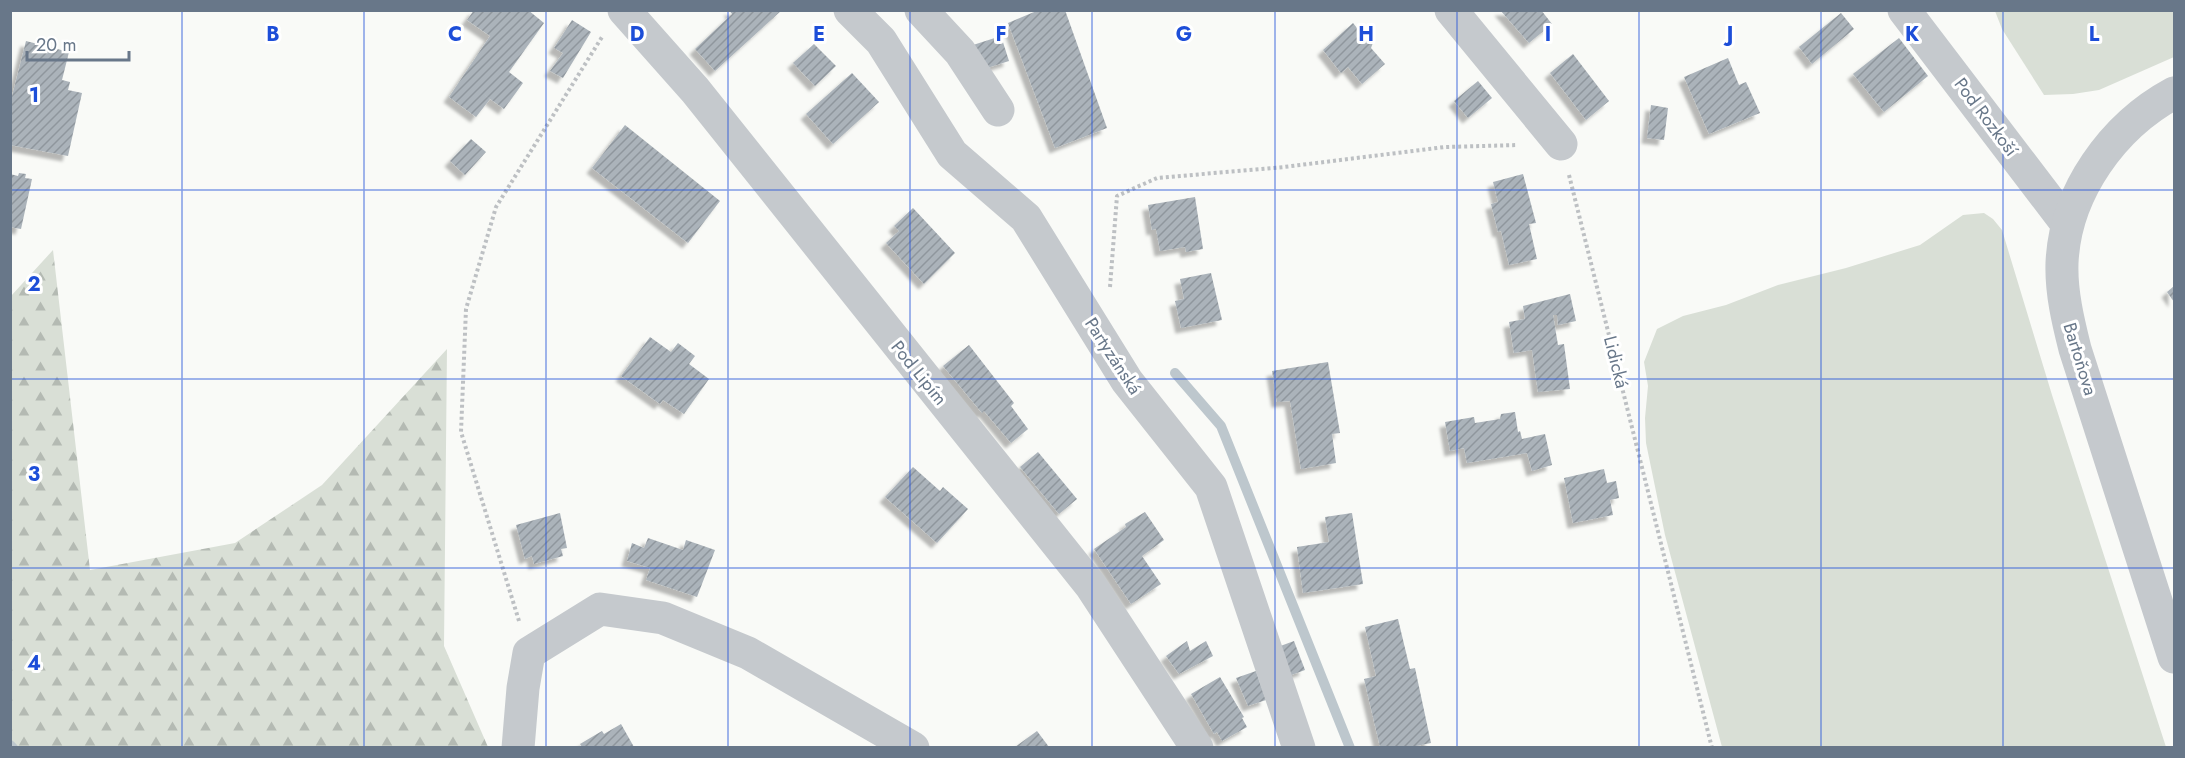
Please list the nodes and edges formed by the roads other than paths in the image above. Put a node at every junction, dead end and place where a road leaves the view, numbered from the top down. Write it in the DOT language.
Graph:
graph roads {
  1 [pos="849,10"];
  2 [pos="921,10"];
  3 [pos="1451,10"];
  4 [pos="1904,10"];
  5 [pos="615,20"];
  6 [pos="2175,93"];
  7 [pos="998,110"];
  8 [pos="1561,144"];
  9 [pos="2067,224"];
  10 [pos="2175,657"];
  11 [pos="518,747"];
  12 [pos="913,747"];
  13 [pos="1197,747"];
  14 [pos="1299,747"];
  1 -- 14 [label="street, Partyzánská"];
  2 -- 7 [label="street"];
  3 -- 8 [label="street"];
  4 -- 9 [label="street, Pod Rozkoší"];
  5 -- 13 [label="street, Pod Lipím"];
  6 -- 9 [label="street, Bartoňova"];
  9 -- 10 [label="street, Bartoňova"];
  11 -- 12 [label="street"];
}
